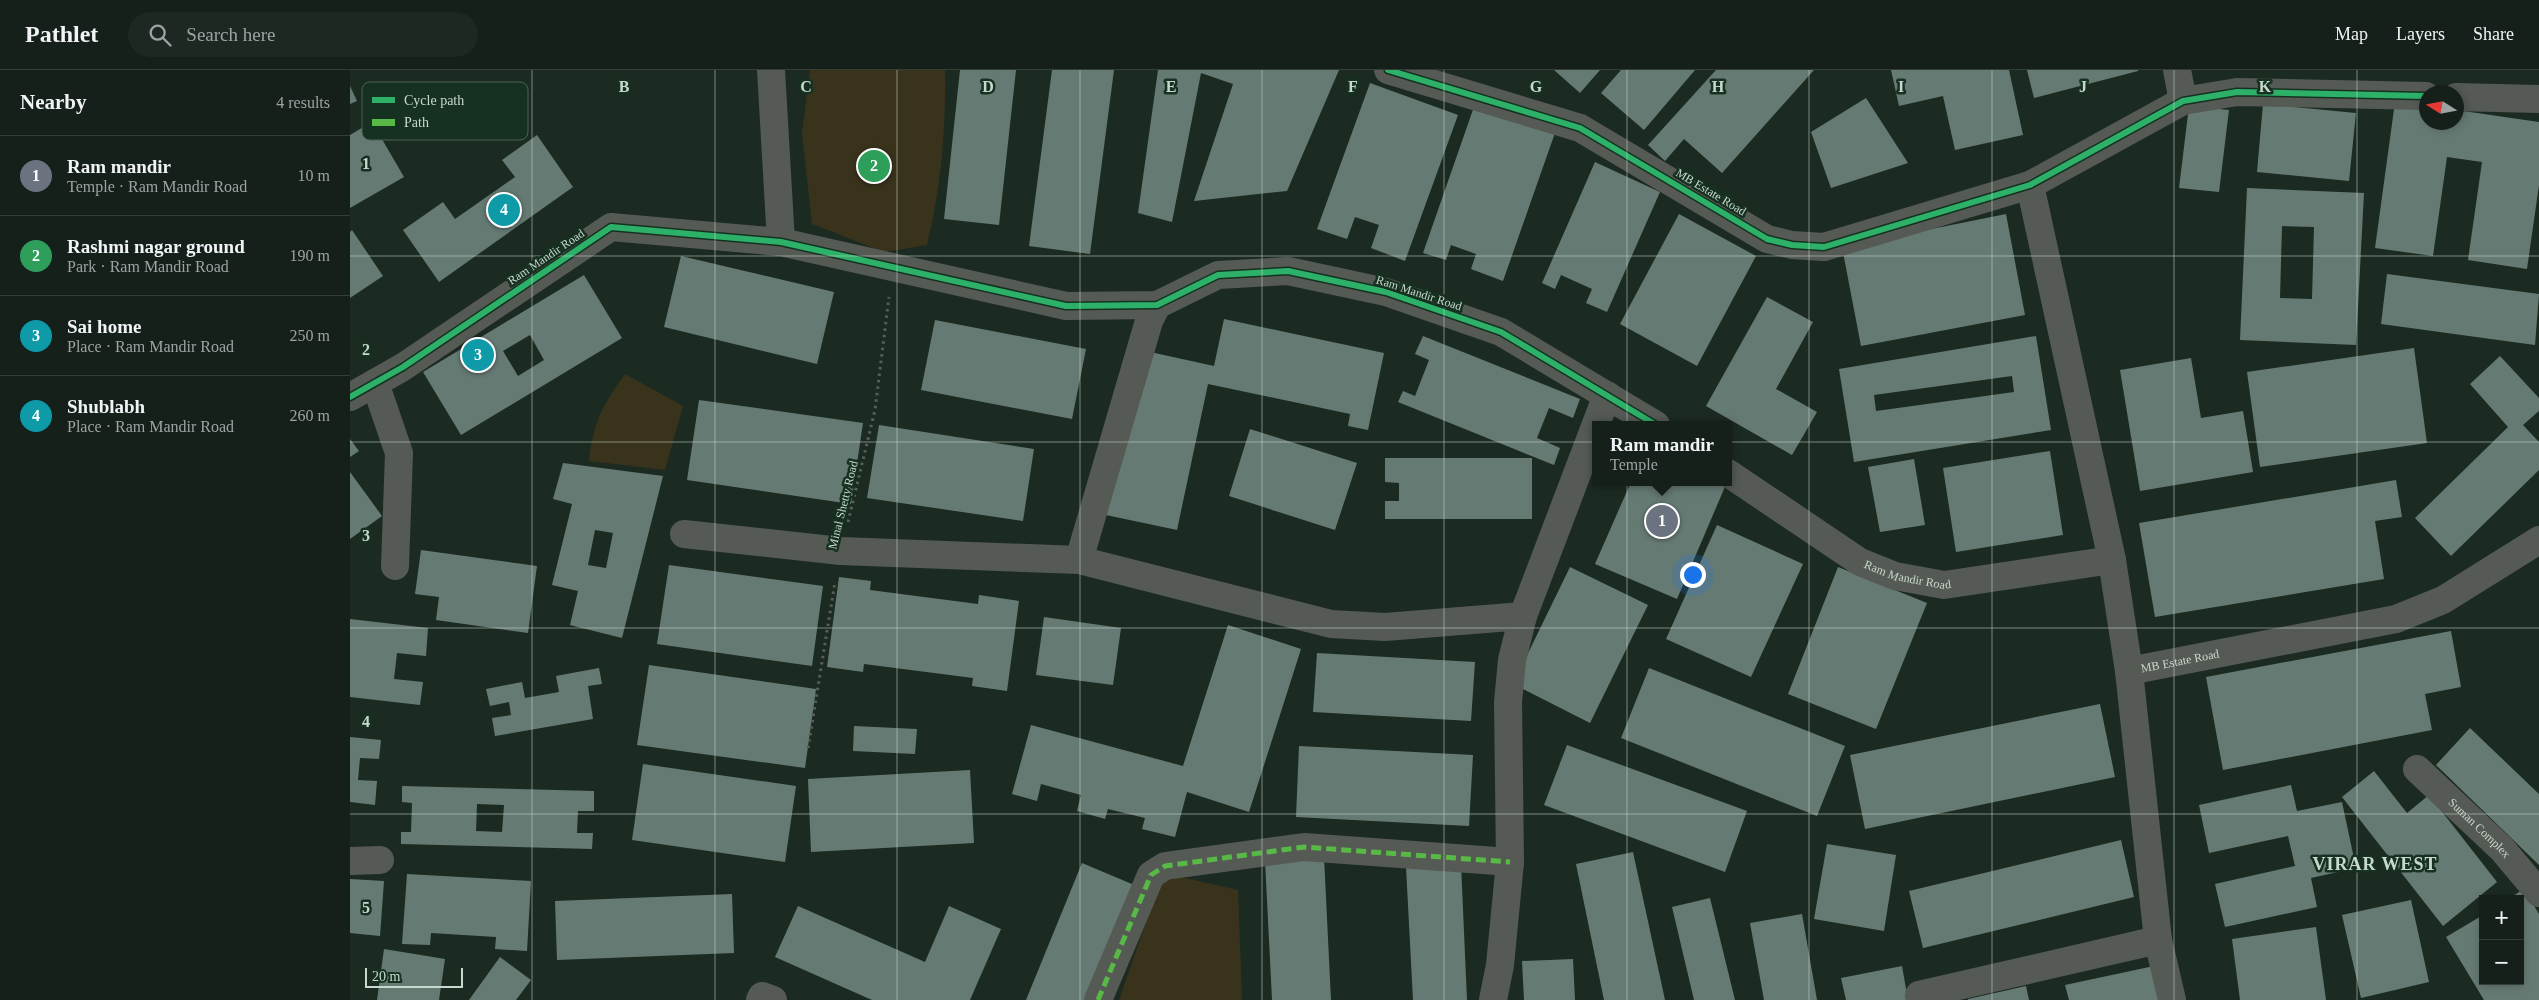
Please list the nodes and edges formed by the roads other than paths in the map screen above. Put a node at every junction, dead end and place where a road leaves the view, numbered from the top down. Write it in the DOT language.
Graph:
graph roads {
  1 [pos="771,70"];
  2 [pos="1388,70"];
  3 [pos="2177,70"];
  4 [pos="2419,96"];
  5 [pos="2464,97"];
  6 [pos="2539,99"];
  7 [pos="2182,101"];
  8 [pos="2030,185"];
  9 [pos="781,242"];
  10 [pos="1156,305"];
  11 [pos="375,383"];
  12 [pos="1607,395"];
  13 [pos="350,397"];
  14 [pos="1597,421"];
  15 [pos="1649,421"];
  16 [pos="1592,434"];
  17 [pos="1732,476"];
  18 [pos="684,534"];
  19 [pos="2539,540"];
  20 [pos="1079,560"];
  21 [pos="2112,560"];
  22 [pos="395,566"];
  23 [pos="1523,616"];
  24 [pos="2129,671"];
  25 [pos="2417,769"];
  26 [pos="380,860"];
  27 [pos="350,861"];
  28 [pos="1510,862"];
  29 [pos="2539,893"];
  30 [pos="2158,940"];
  31 [pos="760,1000"];
  32 [pos="773,1000"];
  33 [pos="1098,1000"];
  34 [pos="1493,1000"];
  35 [pos="1920,1000"];
  36 [pos="2172,1000"];
  1 -- 9 [label="street"];
  2 -- 8 [label="street, MB Estate Road"];
  3 -- 7 [label="street"];
  4 -- 7 [label="street, MB Estate Road"];
  5 -- 6 [label="street"];
  7 -- 8 [label="street, MB Estate Road"];
  8 -- 21 [label="street"];
  9 -- 10 [label="street, Ram Mandir Road"];
  9 -- 11 [label="street, Ram Mandir Road"];
  10 -- 12 [label="street, Ram Mandir Road"];
  10 -- 20 [label="street"];
  11 -- 13 [label="street, Ram Mandir Road"];
  11 -- 22 [label="street"];
  12 -- 14 [label="street"];
  12 -- 15 [label="street, Ram Mandir Road"];
  16 -- 23 [label="street"];
  17 -- 21 [label="street, Ram Mandir Road"];
  18 -- 20 [label="street"];
  19 -- 24 [label="street, MB Estate Road"];
  20 -- 23 [label="street"];
  21 -- 24 [label="street"];
  23 -- 28 [label="street"];
  24 -- 30 [label="street, MB Estate Road"];
  25 -- 29 [label="street, Suman Complex"];
  26 -- 27 [label="street"];
  28 -- 33 [label="street"];
  28 -- 34 [label="street"];
  30 -- 35 [label="street"];
  30 -- 36 [label="street, MB Estate Road"];
  31 -- 32 [label="street"];
}
